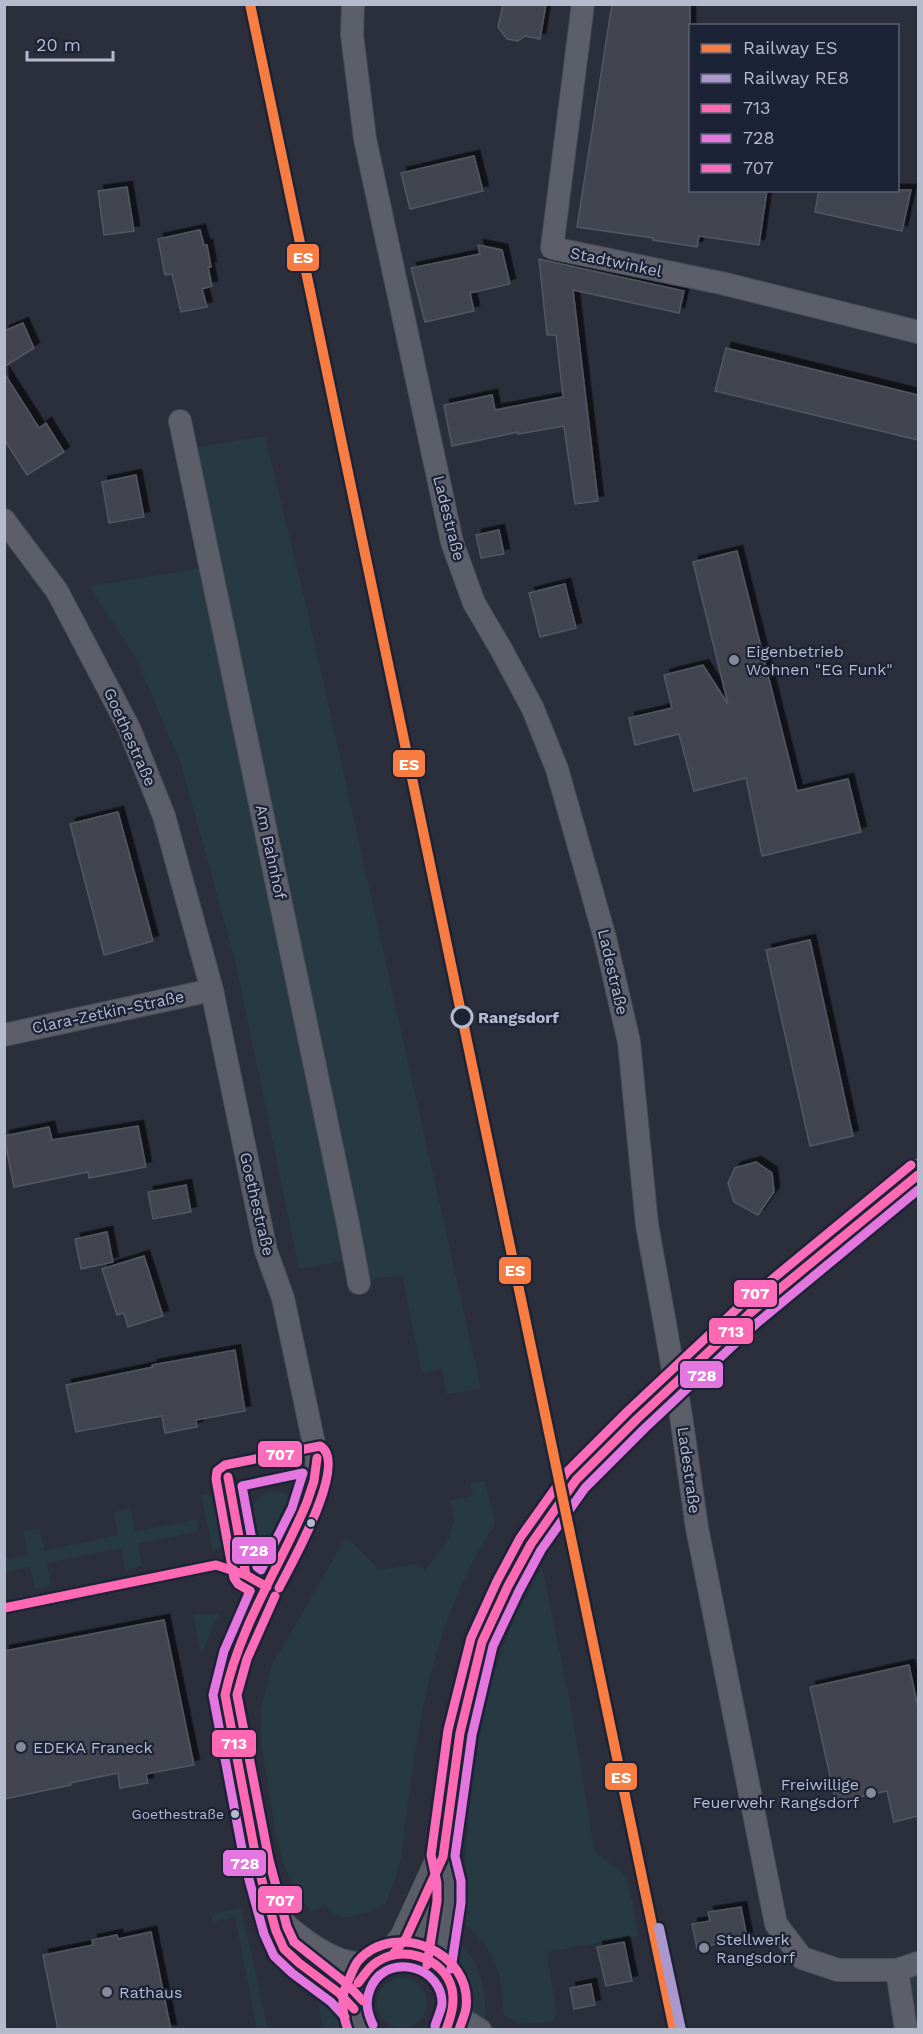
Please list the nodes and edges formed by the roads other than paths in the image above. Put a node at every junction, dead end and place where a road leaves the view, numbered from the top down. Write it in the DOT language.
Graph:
graph roads {
  1 [pos="353,4"];
  2 [pos="583,4"];
  3 [pos="918,332"];
  4 [pos="180,421"];
  5 [pos="4,520"];
  6 [pos="212,990"];
  7 [pos="4,1035"];
  8 [pos="918,1175"];
  9 [pos="359,1283"];
  10 [pos="700,1360"];
  11 [pos="531,1544"];
  12 [pos="443,1857"];
  13 [pos="270,1909"];
  14 [pos="384,1958"];
  15 [pos="908,1966"];
  16 [pos="439,1967"];
  17 [pos="450,2017"];
  18 [pos="359,2023"];
  19 [pos="480,2030"];
  20 [pos="906,2030"];
  1 -- 15 [label="street, Ladestraße, bridge"];
  2 -- 3 [label="street, Stadtwinkel"];
  4 -- 9 [label="street, Am Bahnhof"];
  5 -- 6 [label="street, Goethestraße"];
  6 -- 7 [label="street, Clara-Zetkin-Straße"];
  6 -- 13 [label="street, Goethestraße"];
  8 -- 10 [label="street"];
  11 -- 12 [label="street"];
  12 -- 14 [label="street"];
  12 -- 16 [label="street"];
  13 -- 14 [label="street"];
  13 -- 18 [label="street, Goethestraße"];
  14 -- 16 [label="street"];
  14 -- 18 [label="street"];
  15 -- 20 [label="street"];
  16 -- 17 [label="street"];
  17 -- 19 [label="street"];
}
